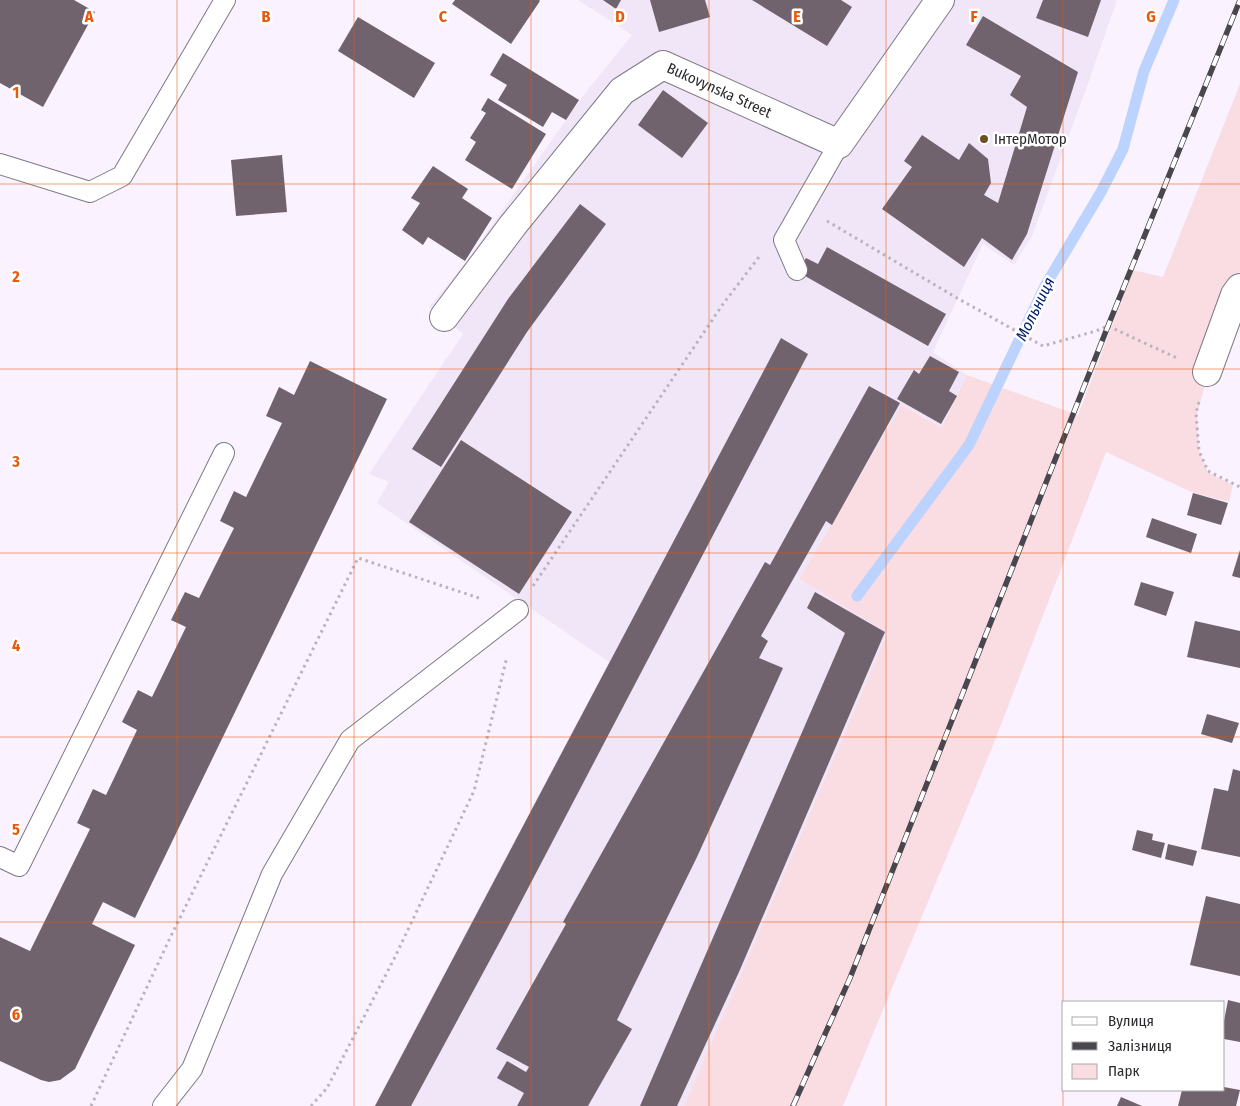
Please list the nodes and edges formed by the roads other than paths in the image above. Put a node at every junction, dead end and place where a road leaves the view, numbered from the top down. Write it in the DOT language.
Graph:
graph roads {
  1 [pos="225,0"];
  2 [pos="940,0"];
  3 [pos="839,144"];
  4 [pos="0,164"];
  5 [pos="797,270"];
  6 [pos="1240,288"];
  7 [pos="444,317"];
  8 [pos="1207,372"];
  9 [pos="224,453"];
  10 [pos="518,610"];
  11 [pos="0,857"];
  12 [pos="163,1106"];
  1 -- 4 [label="lane"];
  2 -- 3 [label="street"];
  3 -- 5 [label="lane"];
  3 -- 7 [label="street, Bukovynska Street"];
  6 -- 8 [label="street"];
  9 -- 11 [label="lane"];
  10 -- 12 [label="lane"];
}
